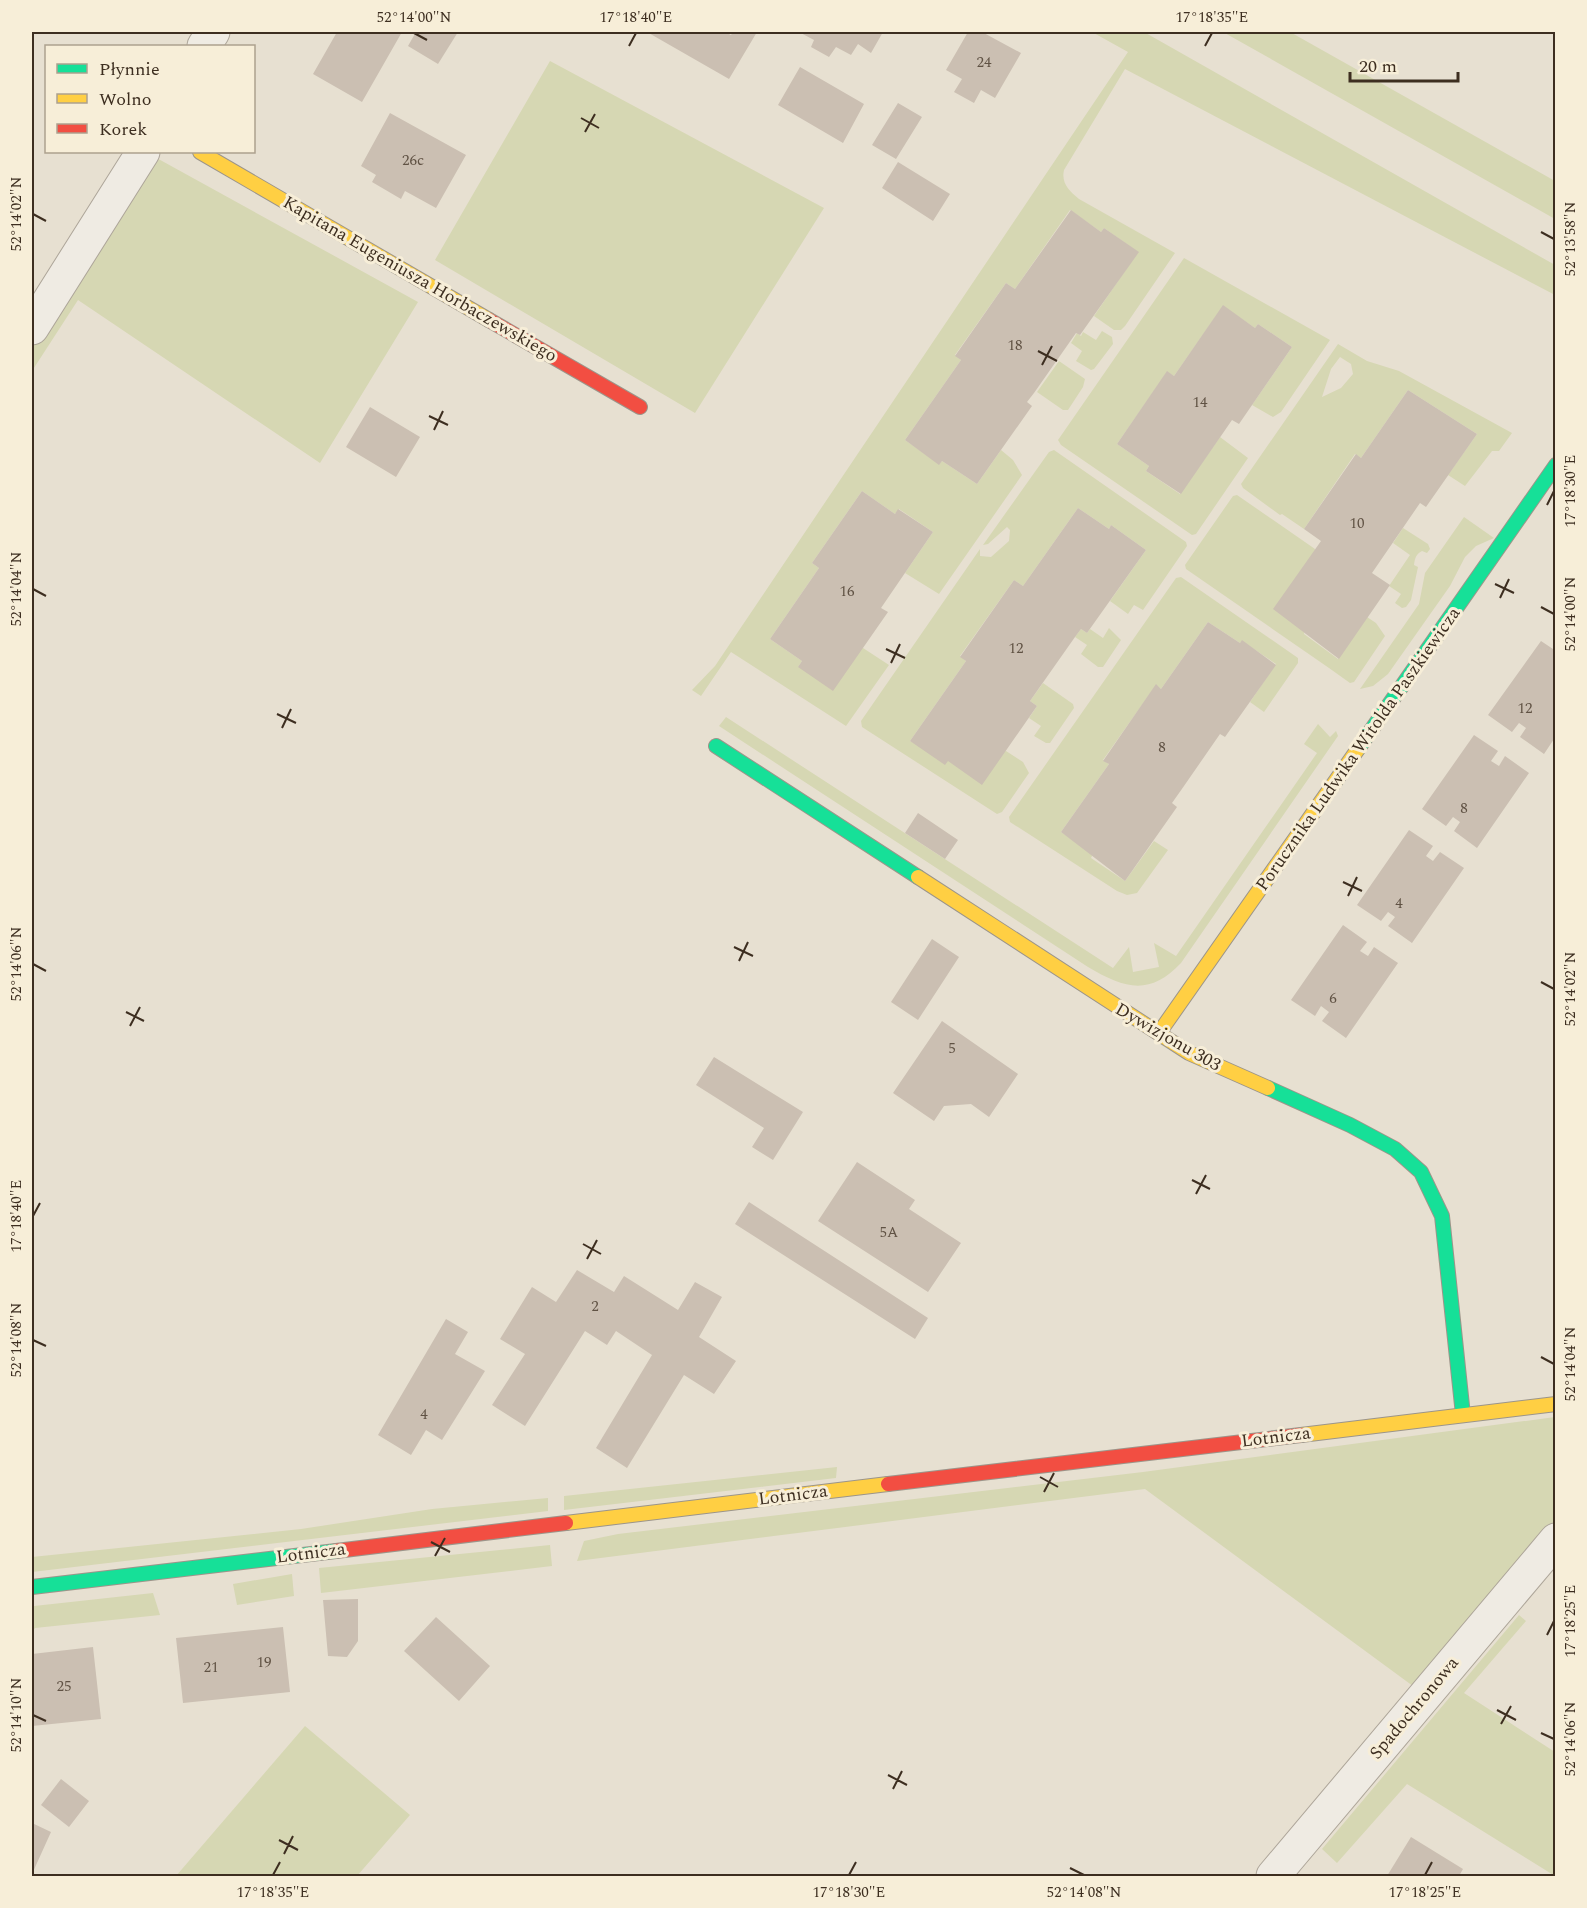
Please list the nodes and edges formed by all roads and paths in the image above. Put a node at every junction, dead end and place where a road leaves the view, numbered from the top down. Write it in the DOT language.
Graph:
graph roads {
  1 [pos="213,32"];
  2 [pos="205,45"];
  3 [pos="142,153"];
  4 [pos="202,153"];
  5 [pos="35,316"];
  6 [pos="640,407"];
  7 [pos="1556,465"];
  8 [pos="716,746"];
  9 [pos="1159,1033"];
  10 [pos="1556,1404"];
  11 [pos="1463,1415"];
  12 [pos="1556,1540"];
  13 [pos="32,1587"];
  14 [pos="1273,1876"];
  1 -- 2 [label="street"];
  3 -- 5 [label="street"];
  4 -- 6 [label="street, Kapitana Eugeniusza Horbaczewskiego"];
  7 -- 9 [label="street, Porucznika Ludwika Witolda Paszkiewicza"];
  8 -- 9 [label="street, Dywizjonu 303"];
  9 -- 11 [label="street, Dywizjonu 303"];
  10 -- 11 [label="street, Lotnicza"];
  11 -- 13 [label="street, Lotnicza"];
  12 -- 14 [label="street, Spadochronowa"];
}
